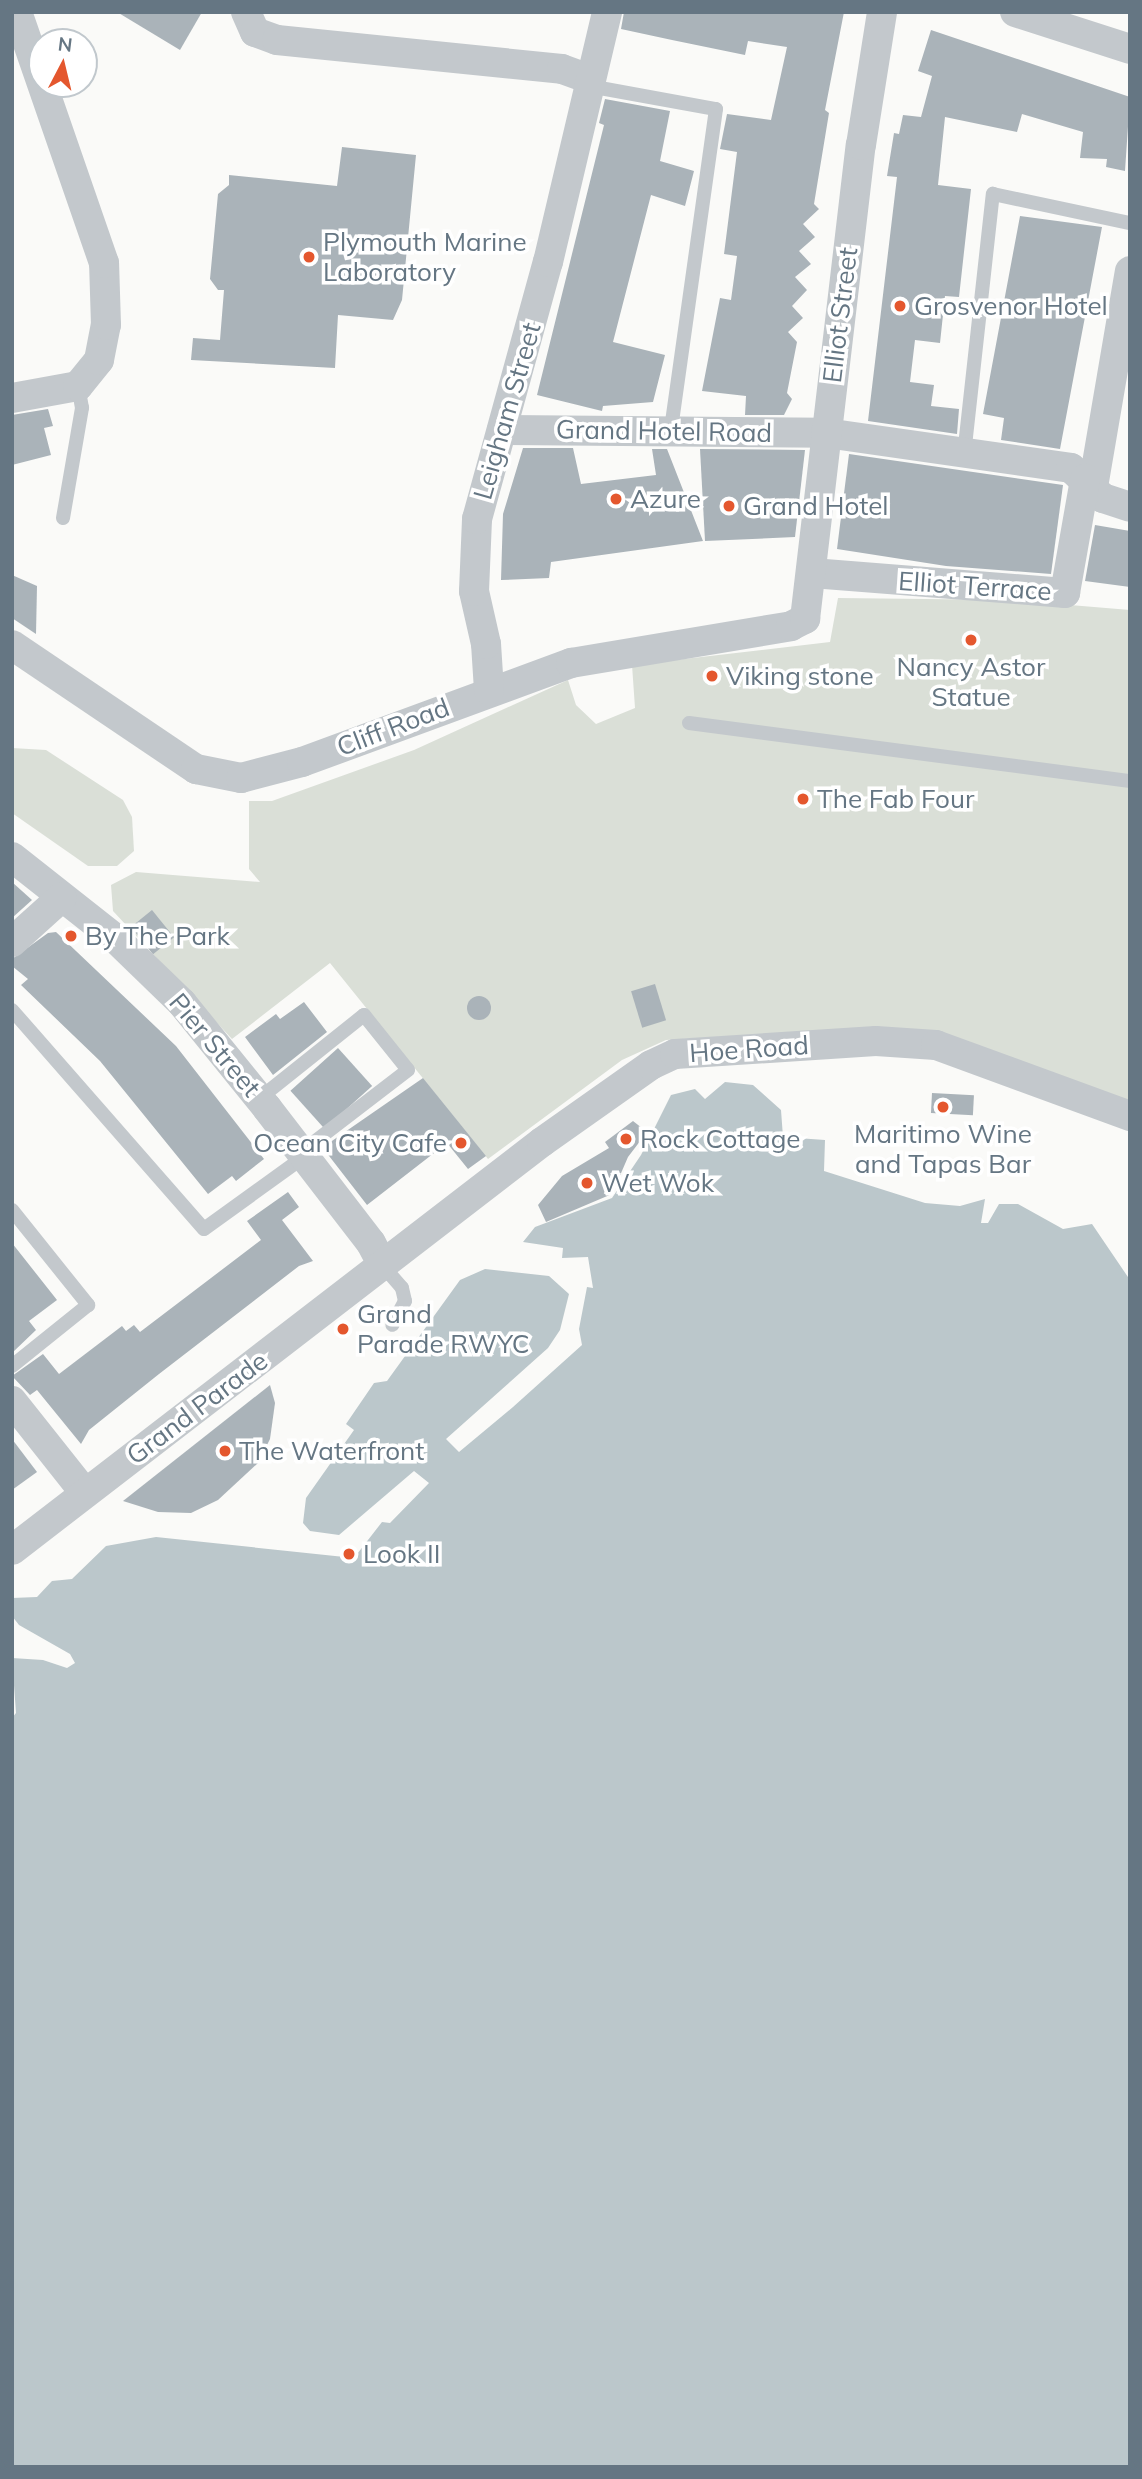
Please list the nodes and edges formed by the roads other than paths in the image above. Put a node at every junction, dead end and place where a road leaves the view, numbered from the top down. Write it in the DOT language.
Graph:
graph roads {
  1 [pos="17,12"];
  2 [pos="246,12"];
  3 [pos="607,12"];
  4 [pos="882,12"];
  5 [pos="1032,15"];
  6 [pos="19,49"];
  7 [pos="1130,49"];
  8 [pos="590,82"];
  9 [pos="1130,223"];
  10 [pos="1130,271"];
  11 [pos="78,386"];
  12 [pos="12,398"];
  13 [pos="502,430"];
  14 [pos="671,431"];
  15 [pos="826,433"];
  16 [pos="964,455"];
  17 [pos="1089,483"];
  18 [pos="1130,508"];
  19 [pos="62,518"];
  20 [pos="812,573"];
  21 [pos="805,619"];
  22 [pos="12,645"];
  23 [pos="489,690"];
  24 [pos="689,723"];
  25 [pos="1130,781"];
  26 [pos="12,857"];
  27 [pos="62,897"];
  28 [pos="12,942"];
  29 [pos="12,1010"];
  30 [pos="260,1098"];
  31 [pos="1130,1116"];
  32 [pos="303,1154"];
  33 [pos="12,1210"];
  34 [pos="383,1266"];
  35 [pos="392,1325"];
  36 [pos="12,1366"];
  37 [pos="12,1401"];
  38 [pos="84,1492"];
  39 [pos="12,1550"];
  1 -- 6 [label="street"];
  2 -- 8 [label="street"];
  3 -- 8 [label="street, Leigham Street"];
  4 -- 15 [label="street, Elliot Street"];
  5 -- 7 [label="street"];
  6 -- 11 [label="street"];
  8 -- 13 [label="street, Leigham Street"];
  8 -- 14 [label="lane"];
  9 -- 16 [label="lane"];
  10 -- 17 [label="street"];
  11 -- 12 [label="street"];
  11 -- 19 [label="lane"];
  13 -- 14 [label="street, Grand Hotel Road"];
  13 -- 23 [label="street, Leigham Street"];
  14 -- 15 [label="street, Grand Hotel Road"];
  15 -- 16 [label="street, Grand Hotel Road"];
  15 -- 20 [label="street, Elliot Street"];
  16 -- 17 [label="street, Grand Hotel Road"];
  17 -- 18 [label="street, Grand Hotel Road"];
  17 -- 20 [label="street, Elliot Terrace"];
  20 -- 21 [label="street, Elliot Street"];
  21 -- 23 [label="street, Cliff Road"];
  22 -- 23 [label="street, Cliff Road"];
  24 -- 25 [label="lane"];
  26 -- 27 [label="street, Pier Street"];
  27 -- 28 [label="street"];
  27 -- 30 [label="street, Pier Street"];
  29 -- 32 [label="lane"];
  30 -- 32 [label="street, Pier Street"];
  30 -- 32 [label="lane"];
  31 -- 34 [label="street, Hoe Road"];
  32 -- 34 [label="street, Pier Street"];
  33 -- 36 [label="lane"];
  34 -- 35 [label="lane"];
  34 -- 38 [label="street, Grand Parade"];
  37 -- 38 [label="street"];
  38 -- 39 [label="street, Grand Parade"];
}
